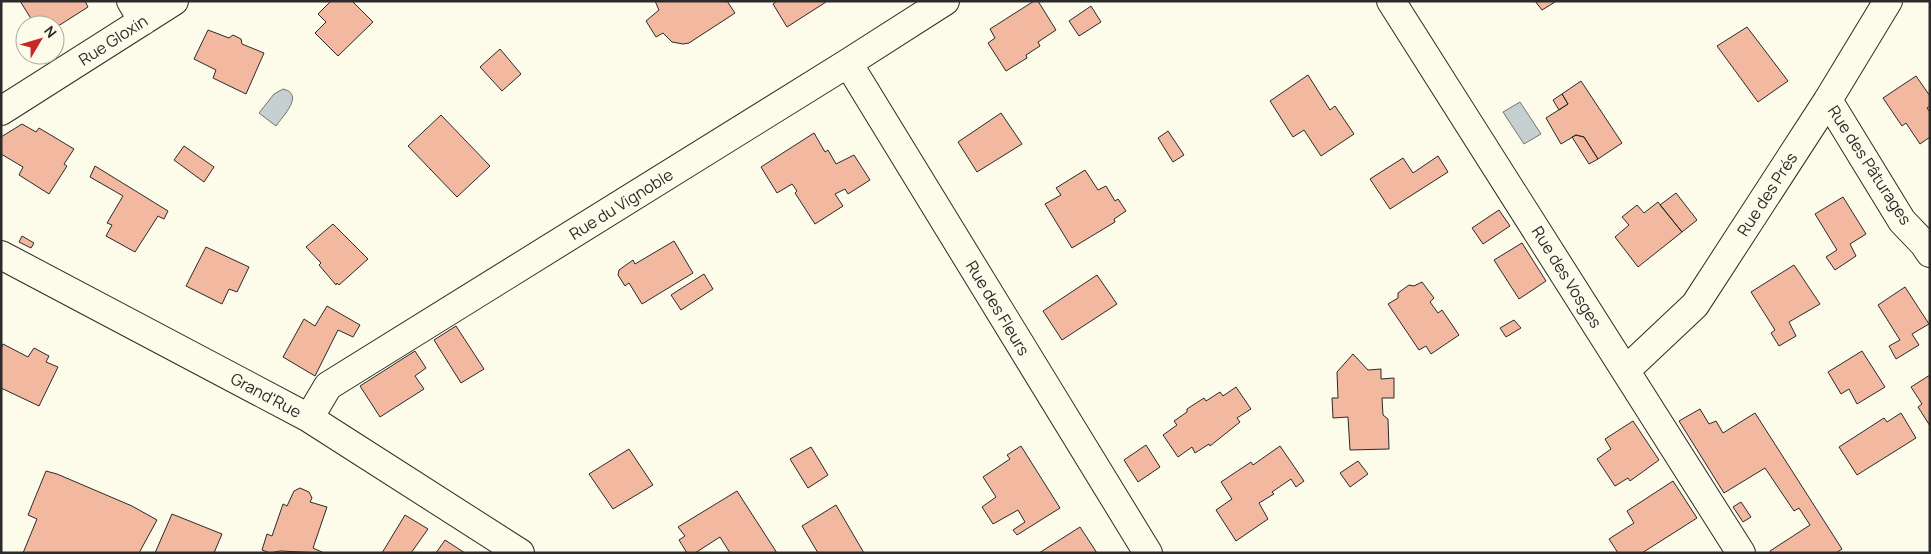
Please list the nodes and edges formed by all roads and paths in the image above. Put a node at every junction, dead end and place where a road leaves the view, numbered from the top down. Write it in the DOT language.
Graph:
graph roads {
  1 [pos="174,1"];
  2 [pos="945,1"];
  3 [pos="1391,1"];
  4 [pos="1888,1"];
  5 [pos="137,11"];
  6 [pos="848,64"];
  7 [pos="1828,100"];
  8 [pos="1,111"];
  9 [pos="1930,253"];
  10 [pos="3,259"];
  11 [pos="1626,370"];
  12 [pos="309,418"];
  13 [pos="520,553"];
  14 [pos="1148,553"];
  15 [pos="1741,553"];
  1 -- 5 [label="street, Rue Gloxin"];
  2 -- 6 [label="street, Rue du Vignoble"];
  3 -- 11 [label="street, Rue des Vosges"];
  4 -- 7 [label="street, Rue des Prés"];
  5 -- 8 [label="street, Rue Gloxin"];
  6 -- 12 [label="street, Rue du Vignoble"];
  6 -- 14 [label="street, Rue des Fleurs"];
  7 -- 9 [label="street, Rue des Pâturages"];
  7 -- 11 [label="street, Rue des Prés"];
  10 -- 12 [label="street, Grand'Rue"];
  11 -- 15 [label="street, Rue des Vosges"];
  12 -- 13 [label="street, Grand'Rue"];
}
